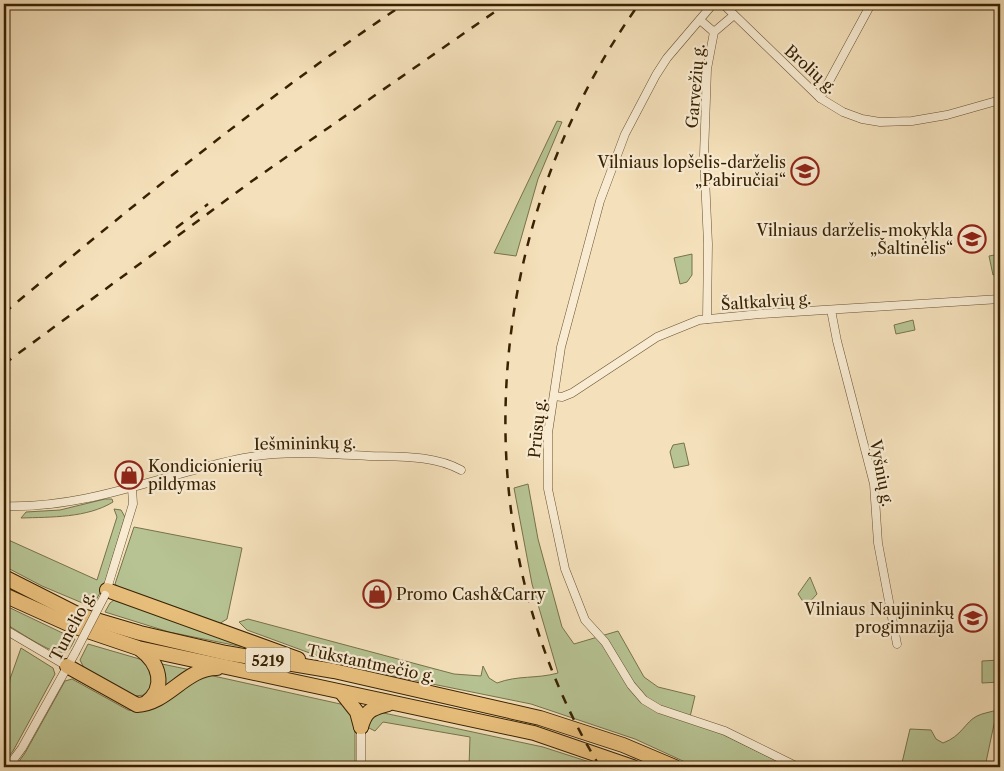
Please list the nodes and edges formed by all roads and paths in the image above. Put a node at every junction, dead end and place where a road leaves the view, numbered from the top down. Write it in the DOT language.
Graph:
graph roads {
  1 [pos="713,4"];
  2 [pos="723,4"];
  3 [pos="871,4"];
  4 [pos="734,15"];
  5 [pos="700,20"];
  6 [pos="714,32"];
  7 [pos="820,98"];
  8 [pos="1000,100"];
  9 [pos="1000,299"];
  10 [pos="831,310"];
  11 [pos="707,319"];
  12 [pos="554,396"];
  13 [pos="461,470"];
  14 [pos="132,488"];
  15 [pos="4,506"];
  16 [pos="4,577"];
  17 [pos="106,593"];
  18 [pos="4,595"];
  19 [pos="4,629"];
  20 [pos="897,644"];
  21 [pos="138,648"];
  22 [pos="67,666"];
  23 [pos="226,667"];
  24 [pos="334,671"];
  25 [pos="342,693"];
  26 [pos="389,704"];
  27 [pos="143,705"];
  28 [pos="361,727"];
  29 [pos="8,767"];
  30 [pos="361,767"];
  31 [pos="633,767"];
  32 [pos="675,767"];
  33 [pos="798,767"];
  1 -- 5 [label="street, Prūsų g."];
  2 -- 4 [label="street, Brolių g."];
  3 -- 7 [label="street"];
  4 -- 6 [label="street, Garvežių g."];
  4 -- 7 [label="street, Brolių g."];
  5 -- 6 [label="street"];
  5 -- 12 [label="street, Prūsų g."];
  6 -- 11 [label="street, Garvežių g."];
  7 -- 8 [label="street, Brolių g."];
  9 -- 10 [label="street, Šaltkalvių g."];
  10 -- 11 [label="street, Šaltkalvių g."];
  10 -- 20 [label="street, Vyšnių g."];
  11 -- 12 [label="street, Šaltkalvių g."];
  12 -- 33 [label="street, Prūsų g."];
  13 -- 14 [label="street, Iešmininkų g."];
  14 -- 15 [label="street, Iešmininkų g."];
  14 -- 17 [label="street, Tunelio g."];
  16 -- 24 [label="highway, Tūkstantmečio g. / 5219"];
  17 -- 22 [label="street, Tunelio g., bridge"];
  17 -- 24 [label="highway"];
  18 -- 21 [label="highway, 5219"];
  19 -- 22 [label="street"];
  21 -- 23 [label="highway, 5219"];
  21 -- 27 [label="highway"];
  22 -- 27 [label="highway"];
  22 -- 29 [label="street, Tunelio g."];
  23 -- 25 [label="highway, 5219"];
  23 -- 27 [label="highway"];
  24 -- 32 [label="highway, Tūkstantmečio g. / 5219"];
  25 -- 26 [label="highway, 5219"];
  25 -- 28 [label="highway"];
  26 -- 28 [label="highway"];
  26 -- 31 [label="highway, 5219"];
  28 -- 30 [label="street"];
}
